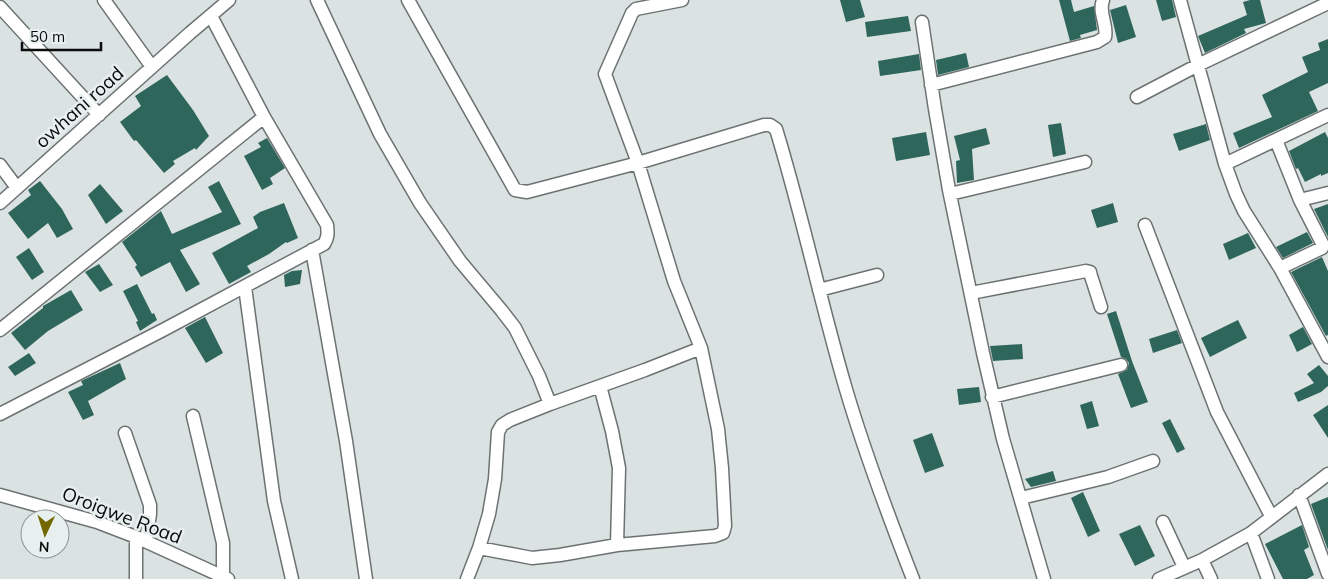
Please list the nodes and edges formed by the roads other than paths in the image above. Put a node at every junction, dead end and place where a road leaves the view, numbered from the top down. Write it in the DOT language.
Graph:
graph roads {
  1 [pos="104,0"];
  2 [pos="317,0"];
  3 [pos="408,0"];
  4 [pos="681,0"];
  5 [pos="1103,0"];
  6 [pos="1180,0"];
  7 [pos="226,1"];
  8 [pos="1328,3"];
  9 [pos="0,7"];
  10 [pos="211,16"];
  11 [pos="922,22"];
  12 [pos="1198,65"];
  13 [pos="152,67"];
  14 [pos="931,85"];
  15 [pos="1137,97"];
  16 [pos="99,115"];
  17 [pos="1328,115"];
  18 [pos="264,117"];
  19 [pos="1276,140"];
  20 [pos="1085,162"];
  21 [pos="638,163"];
  22 [pos="1224,164"];
  23 [pos="0,165"];
  24 [pos="17,188"];
  25 [pos="1328,193"];
  26 [pos="950,194"];
  27 [pos="1300,200"];
  28 [pos="0,203"];
  29 [pos="1145,225"];
  30 [pos="312,250"];
  31 [pos="1280,268"];
  32 [pos="877,275"];
  33 [pos="245,287"];
  34 [pos="818,290"];
  35 [pos="971,293"];
  36 [pos="1101,307"];
  37 [pos="0,330"];
  38 [pos="702,348"];
  39 [pos="1328,357"];
  40 [pos="1121,365"];
  41 [pos="600,386"];
  42 [pos="992,397"];
  43 [pos="550,404"];
  44 [pos="0,414"];
  45 [pos="193,416"];
  46 [pos="125,433"];
  47 [pos="1153,461"];
  48 [pos="1328,474"];
  49 [pos="1299,495"];
  50 [pos="1021,498"];
  51 [pos="2,500"];
  52 [pos="1271,516"];
  53 [pos="1163,522"];
  54 [pos="1251,533"];
  55 [pos="141,539"];
  56 [pos="617,545"];
  57 [pos="479,548"];
  58 [pos="1202,560"];
  59 [pos="1184,567"];
  60 [pos="1328,574"];
  61 [pos="226,577"];
  62 [pos="136,579"];
  63 [pos="292,579"];
  64 [pos="366,579"];
  65 [pos="467,579"];
  66 [pos="913,579"];
  67 [pos="1044,579"];
  68 [pos="1159,579"];
  69 [pos="1211,579"];
  70 [pos="1268,579"];
  1 -- 13 [label="street"];
  2 -- 43 [label="street"];
  3 -- 21 [label="street"];
  4 -- 21 [label="street"];
  5 -- 14 [label="street"];
  6 -- 12 [label="street"];
  7 -- 10 [label="street, owhani road"];
  8 -- 12 [label="street"];
  9 -- 16 [label="street"];
  10 -- 13 [label="street, owhani road"];
  10 -- 18 [label="street"];
  11 -- 14 [label="street"];
  12 -- 15 [label="street"];
  12 -- 22 [label="street"];
  13 -- 16 [label="street, owhani road"];
  14 -- 26 [label="street"];
  16 -- 24 [label="street, owhani road"];
  17 -- 19 [label="street"];
  18 -- 30 [label="street"];
  18 -- 37 [label="street"];
  19 -- 22 [label="street"];
  19 -- 27 [label="street"];
  20 -- 26 [label="street"];
  21 -- 34 [label="street"];
  21 -- 38 [label="street"];
  22 -- 31 [label="street"];
  23 -- 24 [label="street"];
  24 -- 28 [label="street, owhani road"];
  25 -- 27 [label="street"];
  26 -- 35 [label="street"];
  27 -- 31 [label="street"];
  29 -- 52 [label="street"];
  30 -- 33 [label="street"];
  30 -- 64 [label="street"];
  31 -- 39 [label="street"];
  32 -- 34 [label="street"];
  33 -- 44 [label="street"];
  33 -- 63 [label="street"];
  34 -- 66 [label="street"];
  35 -- 36 [label="street"];
  35 -- 42 [label="street"];
  38 -- 41 [label="street"];
  38 -- 56 [label="street"];
  40 -- 42 [label="street"];
  41 -- 43 [label="street"];
  41 -- 56 [label="street"];
  42 -- 50 [label="street"];
  43 -- 57 [label="street"];
  45 -- 61 [label="street"];
  46 -- 55 [label="street"];
  47 -- 50 [label="street"];
  48 -- 49 [label="street"];
  49 -- 52 [label="street"];
  49 -- 60 [label="street"];
  50 -- 67 [label="street"];
  51 -- 55 [label="street, Oroigwe Road"];
  52 -- 54 [label="street"];
  53 -- 59 [label="street"];
  54 -- 58 [label="street"];
  54 -- 70 [label="street"];
  55 -- 61 [label="street, Oroigwe Road"];
  55 -- 62 [label="street"];
  56 -- 57 [label="street"];
  57 -- 65 [label="street"];
  58 -- 59 [label="street"];
  58 -- 69 [label="street"];
  59 -- 68 [label="street"];
}
